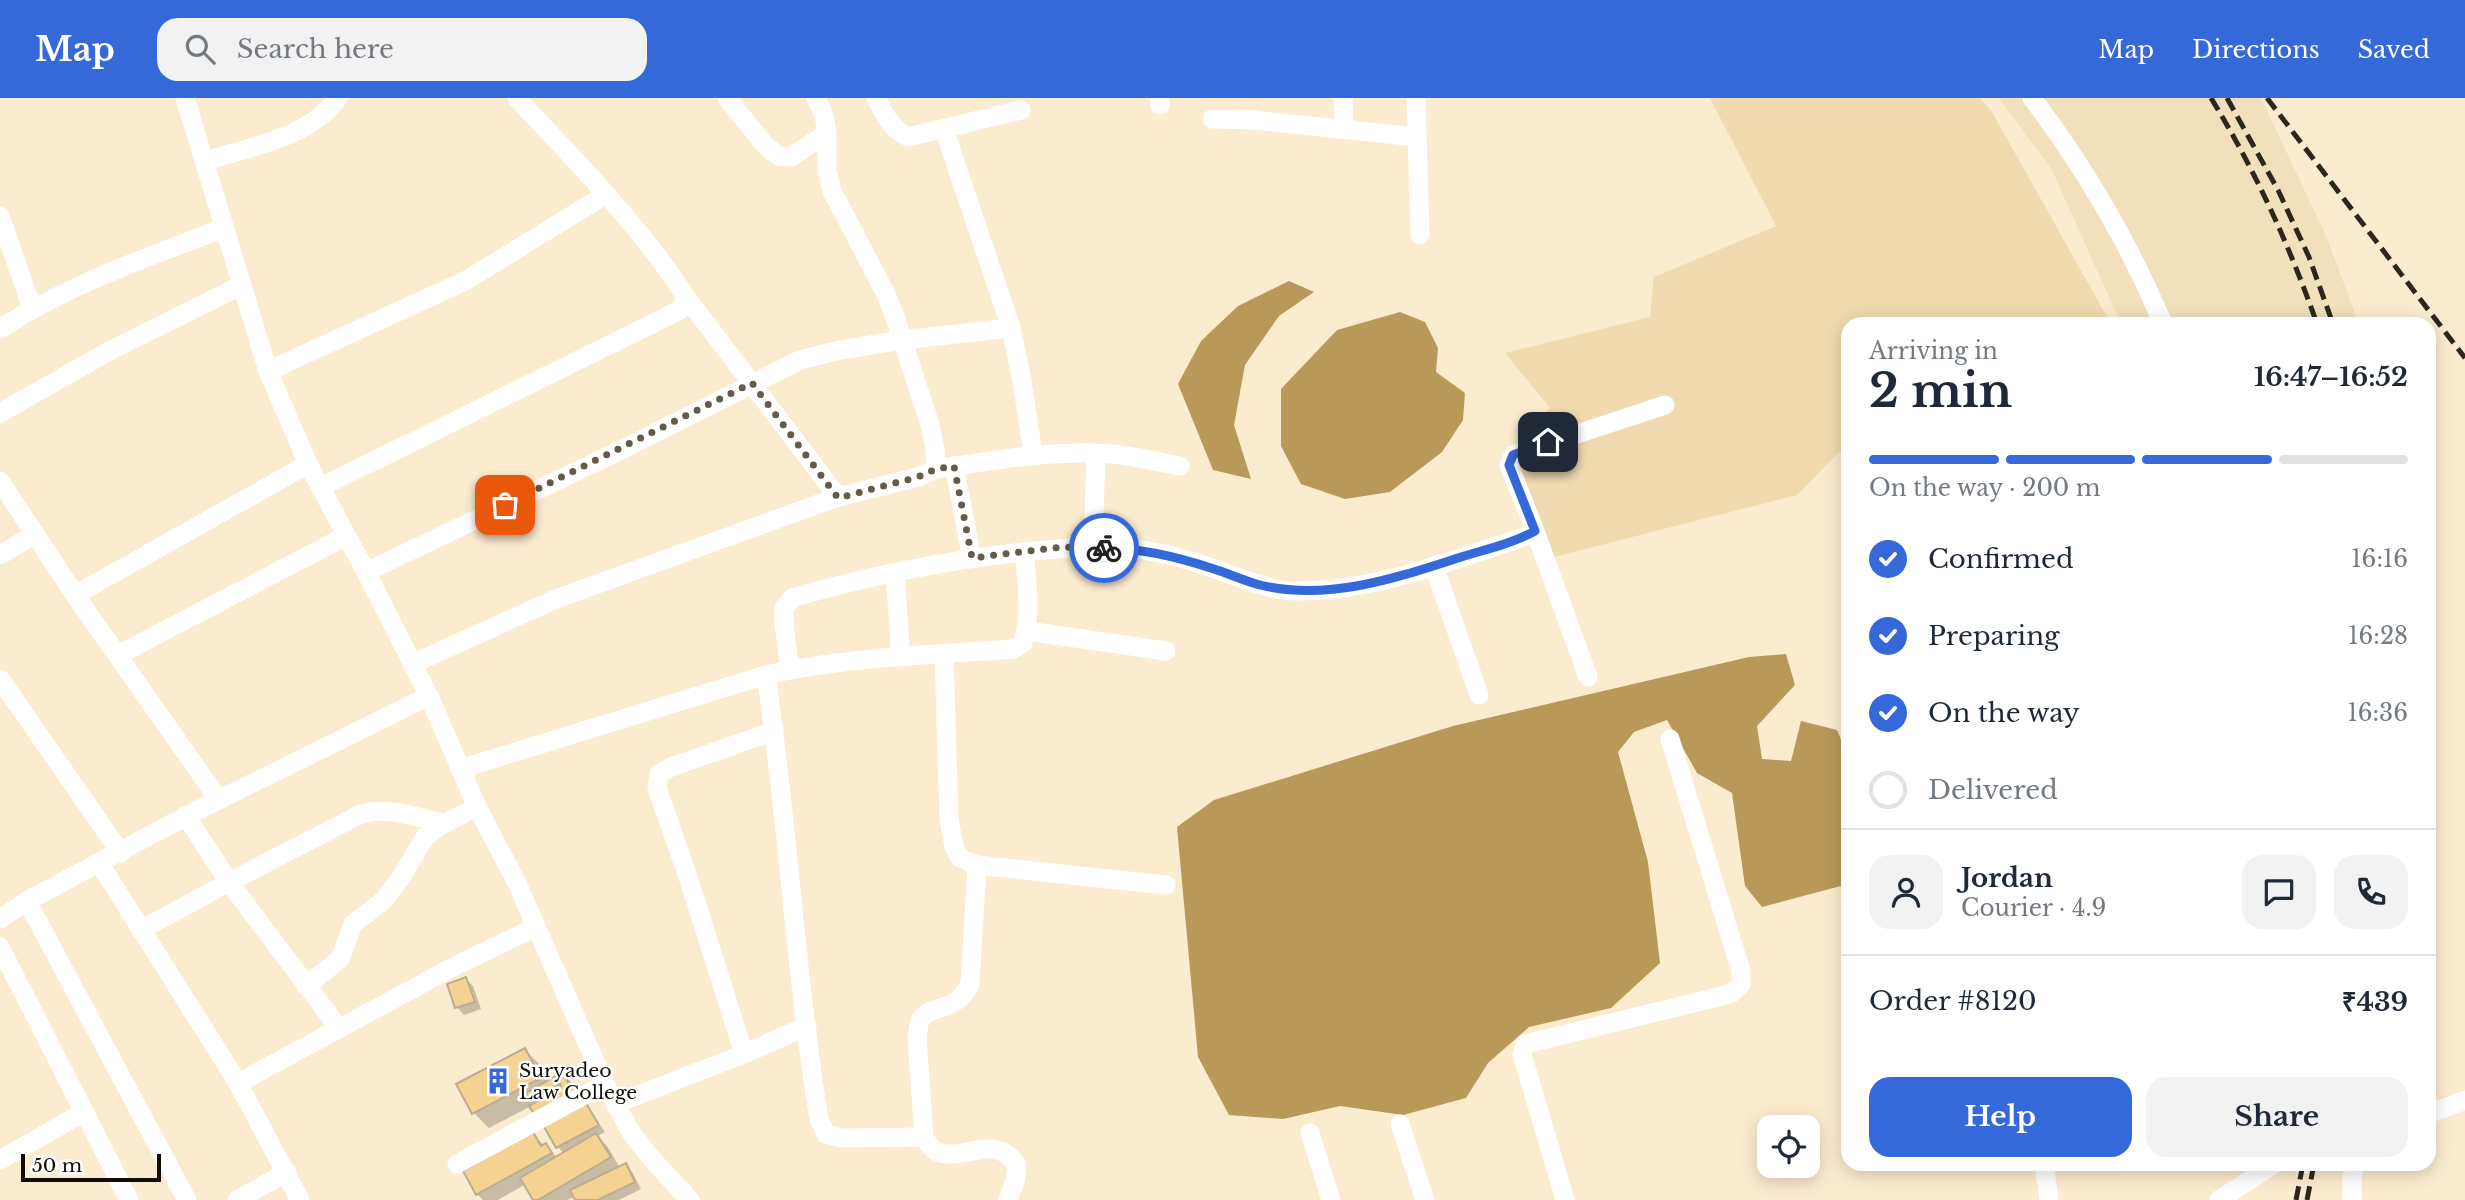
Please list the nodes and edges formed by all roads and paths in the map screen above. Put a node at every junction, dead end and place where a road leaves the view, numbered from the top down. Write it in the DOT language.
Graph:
graph roads {
  1 [pos="184,98"];
  2 [pos="338,98"];
  3 [pos="517,98"];
  4 [pos="727,98"];
  5 [pos="816,98"];
  6 [pos="876,98"];
  7 [pos="1343,98"];
  8 [pos="1416,98"];
  9 [pos="2032,98"];
  10 [pos="1021,110"];
  11 [pos="1212,119"];
  12 [pos="944,129"];
  13 [pos="1344,129"];
  14 [pos="827,132"];
  15 [pos="1417,136"];
  16 [pos="205,161"];
  17 [pos="606,195"];
  18 [pos="0,216"];
  19 [pos="224,228"];
  20 [pos="1420,235"];
  21 [pos="242,285"];
  22 [pos="686,297"];
  23 [pos="32,308"];
  24 [pos="2160,317"];
  25 [pos="1011,328"];
  26 [pos="0,329"];
  27 [pos="902,340"];
  28 [pos="268,371"];
  29 [pos="752,383"];
  30 [pos="1665,405"];
  31 [pos="0,413"];
  32 [pos="1033,454"];
  33 [pos="1096,454"];
  34 [pos="308,464"];
  35 [pos="1180,466"];
  36 [pos="945,467"];
  37 [pos="0,481"];
  38 [pos="321,487"];
  39 [pos="838,498"];
  40 [pos="1535,531"];
  41 [pos="35,534"];
  42 [pos="345,536"];
  43 [pos="1093,547"];
  44 [pos="1024,552"];
  45 [pos="0,555"];
  46 [pos="972,558"];
  47 [pos="1434,566"];
  48 [pos="366,572"];
  49 [pos="895,573"];
  50 [pos="75,595"];
  51 [pos="1027,631"];
  52 [pos="1166,651"];
  53 [pos="944,654"];
  54 [pos="118,656"];
  55 [pos="901,657"];
  56 [pos="412,664"];
  57 [pos="790,669"];
  58 [pos="765,675"];
  59 [pos="1588,677"];
  60 [pos="0,679"];
  61 [pos="1479,695"];
  62 [pos="429,696"];
  63 [pos="774,731"];
  64 [pos="1670,739"];
  65 [pos="460,769"];
  66 [pos="219,800"];
  67 [pos="477,807"];
  68 [pos="186,816"];
  69 [pos="445,823"];
  70 [pos="121,853"];
  71 [pos="100,864"];
  72 [pos="977,865"];
  73 [pos="229,881"];
  74 [pos="1166,885"];
  75 [pos="27,901"];
  76 [pos="0,919"];
  77 [pos="536,927"];
  78 [pos="141,930"];
  79 [pos="0,947"];
  80 [pos="306,986"];
  81 [pos="807,1026"];
  82 [pos="338,1027"];
  83 [pos="744,1054"];
  84 [pos="238,1083"];
  85 [pos="605,1084"];
  86 [pos="2465,1100"];
  87 [pos="615,1104"];
  88 [pos="2436,1111"];
  89 [pos="84,1112"];
  90 [pos="1400,1124"];
  91 [pos="1310,1133"];
  92 [pos="924,1137"];
  93 [pos="0,1160"];
  94 [pos="457,1164"];
  95 [pos="2046,1171"];
  96 [pos="2263,1171"];
  97 [pos="2353,1171"];
  98 [pos="287,1172"];
  99 [pos="122,1198"];
  100 [pos="187,1200"];
  101 [pos="237,1200"];
  102 [pos="300,1200"];
  103 [pos="690,1200"];
  104 [pos="1008,1200"];
  105 [pos="1331,1200"];
  106 [pos="1425,1200"];
  107 [pos="1565,1200"];
  108 [pos="2049,1200"];
  109 [pos="2219,1200"];
  110 [pos="2352,1200"];
  1 -- 16 [label="street"];
  2 -- 16 [label="street"];
  3 -- 17 [label="street"];
  4 -- 14 [label="street"];
  5 -- 14 [label="street"];
  6 -- 12 [label="street"];
  7 -- 13 [label="street"];
  8 -- 15 [label="street"];
  9 -- 24 [label="street"];
  10 -- 12 [label="street"];
  11 -- 13 [label="street"];
  12 -- 25 [label="street"];
  13 -- 15 [label="street"];
  14 -- 27 [label="street"];
  15 -- 20 [label="street"];
  16 -- 19 [label="street"];
  17 -- 22 [label="street"];
  17 -- 28 [label="street"];
  18 -- 23 [label="street"];
  19 -- 21 [label="street"];
  19 -- 23 [label="street"];
  21 -- 28 [label="street"];
  21 -- 31 [label="street"];
  22 -- 29 [label="street"];
  22 -- 38 [label="street"];
  23 -- 26 [label="street"];
  25 -- 27 [label="street"];
  25 -- 32 [label="street"];
  27 -- 29 [label="street"];
  27 -- 36 [label="street"];
  28 -- 34 [label="street"];
  29 -- 39 [label="street"];
  29 -- 48 [label="street"];
  30 -- 40 [label="street"];
  32 -- 33 [label="street"];
  32 -- 36 [label="street"];
  33 -- 35 [label="street"];
  33 -- 43 [label="street"];
  34 -- 38 [label="street"];
  34 -- 50 [label="street"];
  36 -- 39 [label="street"];
  36 -- 46 [label="street"];
  37 -- 41 [label="street"];
  38 -- 42 [label="street"];
  39 -- 56 [label="street"];
  40 -- 47 [label="street"];
  40 -- 59 [label="street"];
  41 -- 45 [label="street"];
  41 -- 50 [label="street"];
  42 -- 48 [label="street"];
  42 -- 54 [label="street"];
  43 -- 44 [label="street"];
  43 -- 47 [label="street"];
  44 -- 46 [label="street"];
  44 -- 51 [label="street"];
  46 -- 49 [label="street"];
  47 -- 61 [label="street"];
  48 -- 56 [label="street"];
  49 -- 55 [label="street"];
  49 -- 57 [label="street"];
  50 -- 54 [label="street"];
  51 -- 52 [label="street"];
  51 -- 53 [label="street"];
  53 -- 55 [label="street"];
  53 -- 72 [label="street"];
  54 -- 66 [label="street"];
  55 -- 57 [label="street"];
  56 -- 62 [label="street"];
  57 -- 58 [label="street"];
  58 -- 63 [label="street"];
  58 -- 65 [label="street"];
  60 -- 70 [label="street"];
  62 -- 65 [label="street"];
  62 -- 66 [label="street"];
  63 -- 81 [label="street"];
  63 -- 83 [label="street"];
  64 -- 107 [label="street"];
  65 -- 67 [label="street"];
  66 -- 68 [label="street"];
  67 -- 69 [label="street"];
  67 -- 77 [label="street"];
  68 -- 70 [label="street"];
  68 -- 73 [label="street"];
  69 -- 73 [label="street"];
  69 -- 80 [label="street"];
  70 -- 71 [label="street"];
  71 -- 75 [label="street"];
  71 -- 78 [label="street"];
  72 -- 74 [label="street"];
  72 -- 92 [label="street"];
  73 -- 78 [label="street"];
  73 -- 80 [label="street"];
  75 -- 76 [label="street"];
  75 -- 100 [label="street"];
  77 -- 82 [label="street"];
  77 -- 85 [label="street"];
  78 -- 84 [label="street"];
  79 -- 89 [label="street"];
  80 -- 82 [label="street"];
  81 -- 83 [label="street"];
  81 -- 92 [label="street"];
  82 -- 84 [label="street"];
  83 -- 87 [label="street"];
  84 -- 98 [label="street"];
  85 -- 87 [label="street"];
  85 -- 94 [label="street"];
  86 -- 88 [label="street"];
  87 -- 103 [label="street"];
  89 -- 93 [label="street"];
  89 -- 99 [label="street"];
  90 -- 106 [label="street"];
  91 -- 105 [label="street"];
  92 -- 104 [label="street"];
  95 -- 108 [label="street"];
  96 -- 109 [label="street"];
  97 -- 110 [label="street"];
  98 -- 101 [label="street"];
  98 -- 102 [label="street"];
}
